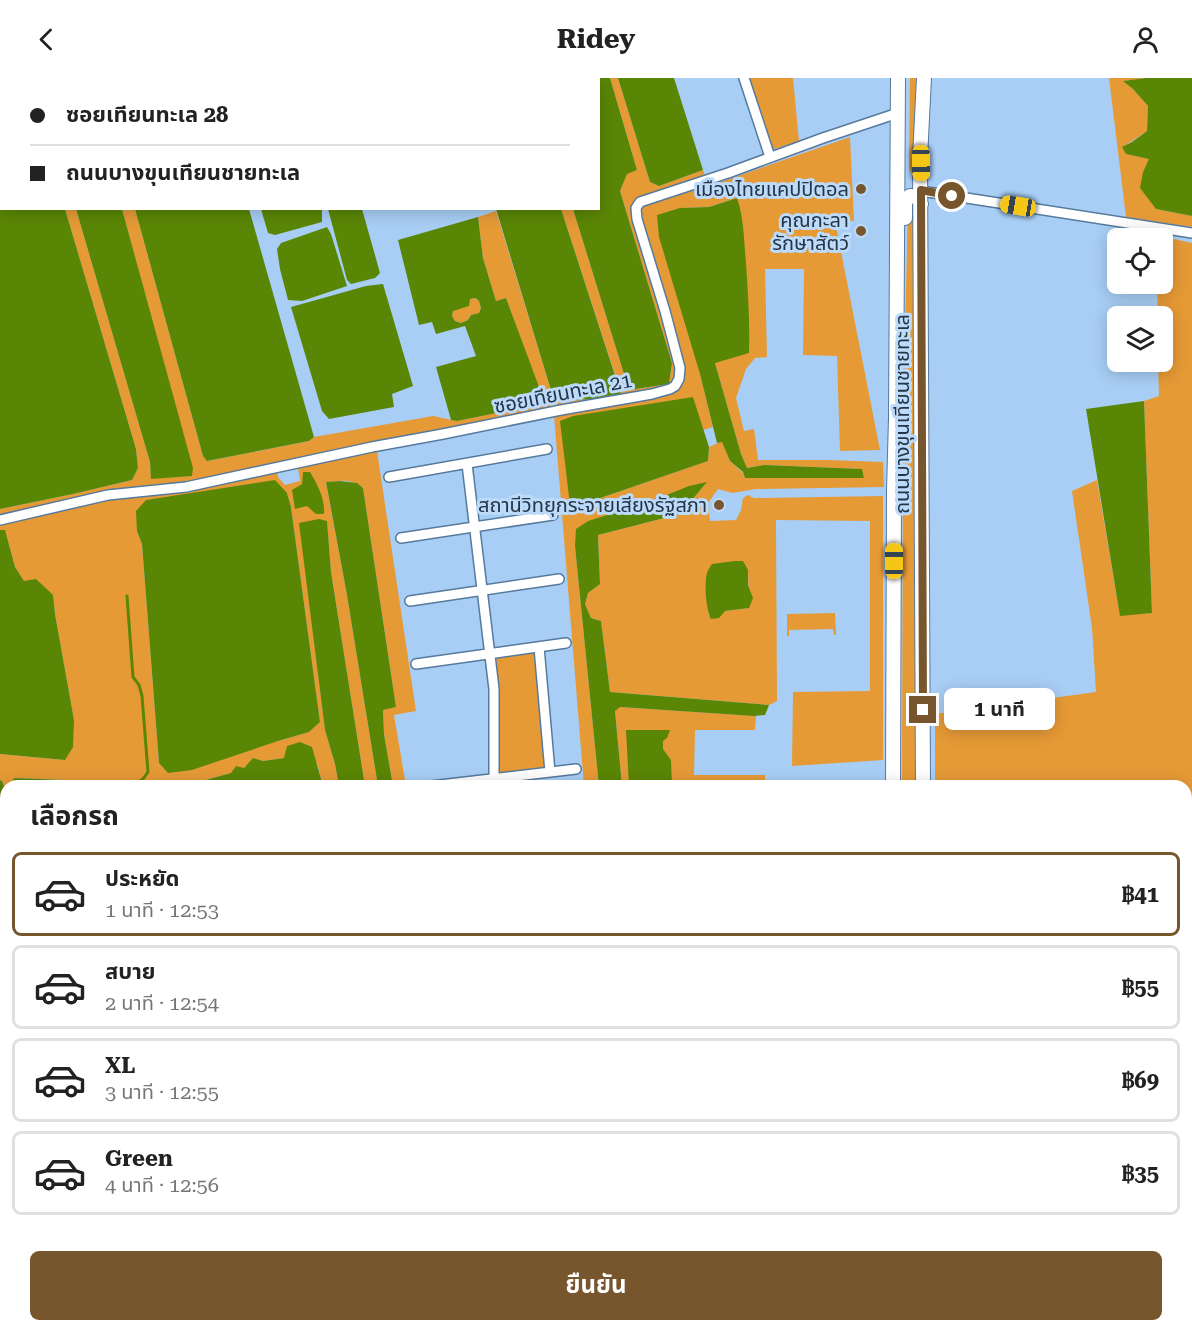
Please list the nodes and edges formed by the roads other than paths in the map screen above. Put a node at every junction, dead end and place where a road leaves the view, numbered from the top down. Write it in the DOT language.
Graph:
graph roads {
  1 [pos="744,78"];
  2 [pos="898,78"];
  3 [pos="906,78"];
  4 [pos="924,78"];
  5 [pos="898,113"];
  6 [pos="770,157"];
  7 [pos="921,163"];
  8 [pos="921,197"];
  9 [pos="1192,233"];
  10 [pos="896,418"];
  11 [pos="547,449"];
  12 [pos="467,464"];
  13 [pos="389,477"];
  14 [pos="553,515"];
  15 [pos="0,520"];
  16 [pos="475,526"];
  17 [pos="401,538"];
  18 [pos="559,579"];
  19 [pos="482,590"];
  20 [pos="410,601"];
  21 [pos="566,643"];
  22 [pos="539,647"];
  23 [pos="490,654"];
  24 [pos="416,664"];
  25 [pos="576,769"];
  26 [pos="550,772"];
  27 [pos="494,780"];
  28 [pos="505,780"];
  29 [pos="893,780"];
  30 [pos="923,780"];
  1 -- 6 [label="street"];
  2 -- 5 [label="main road, ถนนบางขุนเทียนชายทะเล"];
  3 -- 7 [label="main road"];
  4 -- 7 [label="main road, ถนนบางขุนเทียนชายทะเล"];
  5 -- 6 [label="street, ซอยเทียนทะเล 21"];
  5 -- 10 [label="main road, ถนนบางขุนเทียนชายทะเล"];
  6 -- 15 [label="street, ซอยเทียนทะเล 21"];
  7 -- 8 [label="main road, ถนนบางขุนเทียนชายทะเล"];
  8 -- 9 [label="street"];
  8 -- 10 [label="main road"];
  8 -- 30 [label="main road, ถนนบางขุนเทียนชายทะเล"];
  10 -- 29 [label="main road, ถนนบางขุนเทียนชายทะเล"];
  11 -- 12 [label="street"];
  12 -- 13 [label="street"];
  12 -- 16 [label="street"];
  14 -- 16 [label="street"];
  16 -- 17 [label="street"];
  16 -- 19 [label="street"];
  18 -- 19 [label="street"];
  19 -- 20 [label="street"];
  19 -- 23 [label="street"];
  21 -- 22 [label="street"];
  22 -- 23 [label="street"];
  22 -- 26 [label="street"];
  23 -- 24 [label="street"];
  23 -- 27 [label="street"];
  25 -- 26 [label="street"];
  26 -- 28 [label="street"];
}
